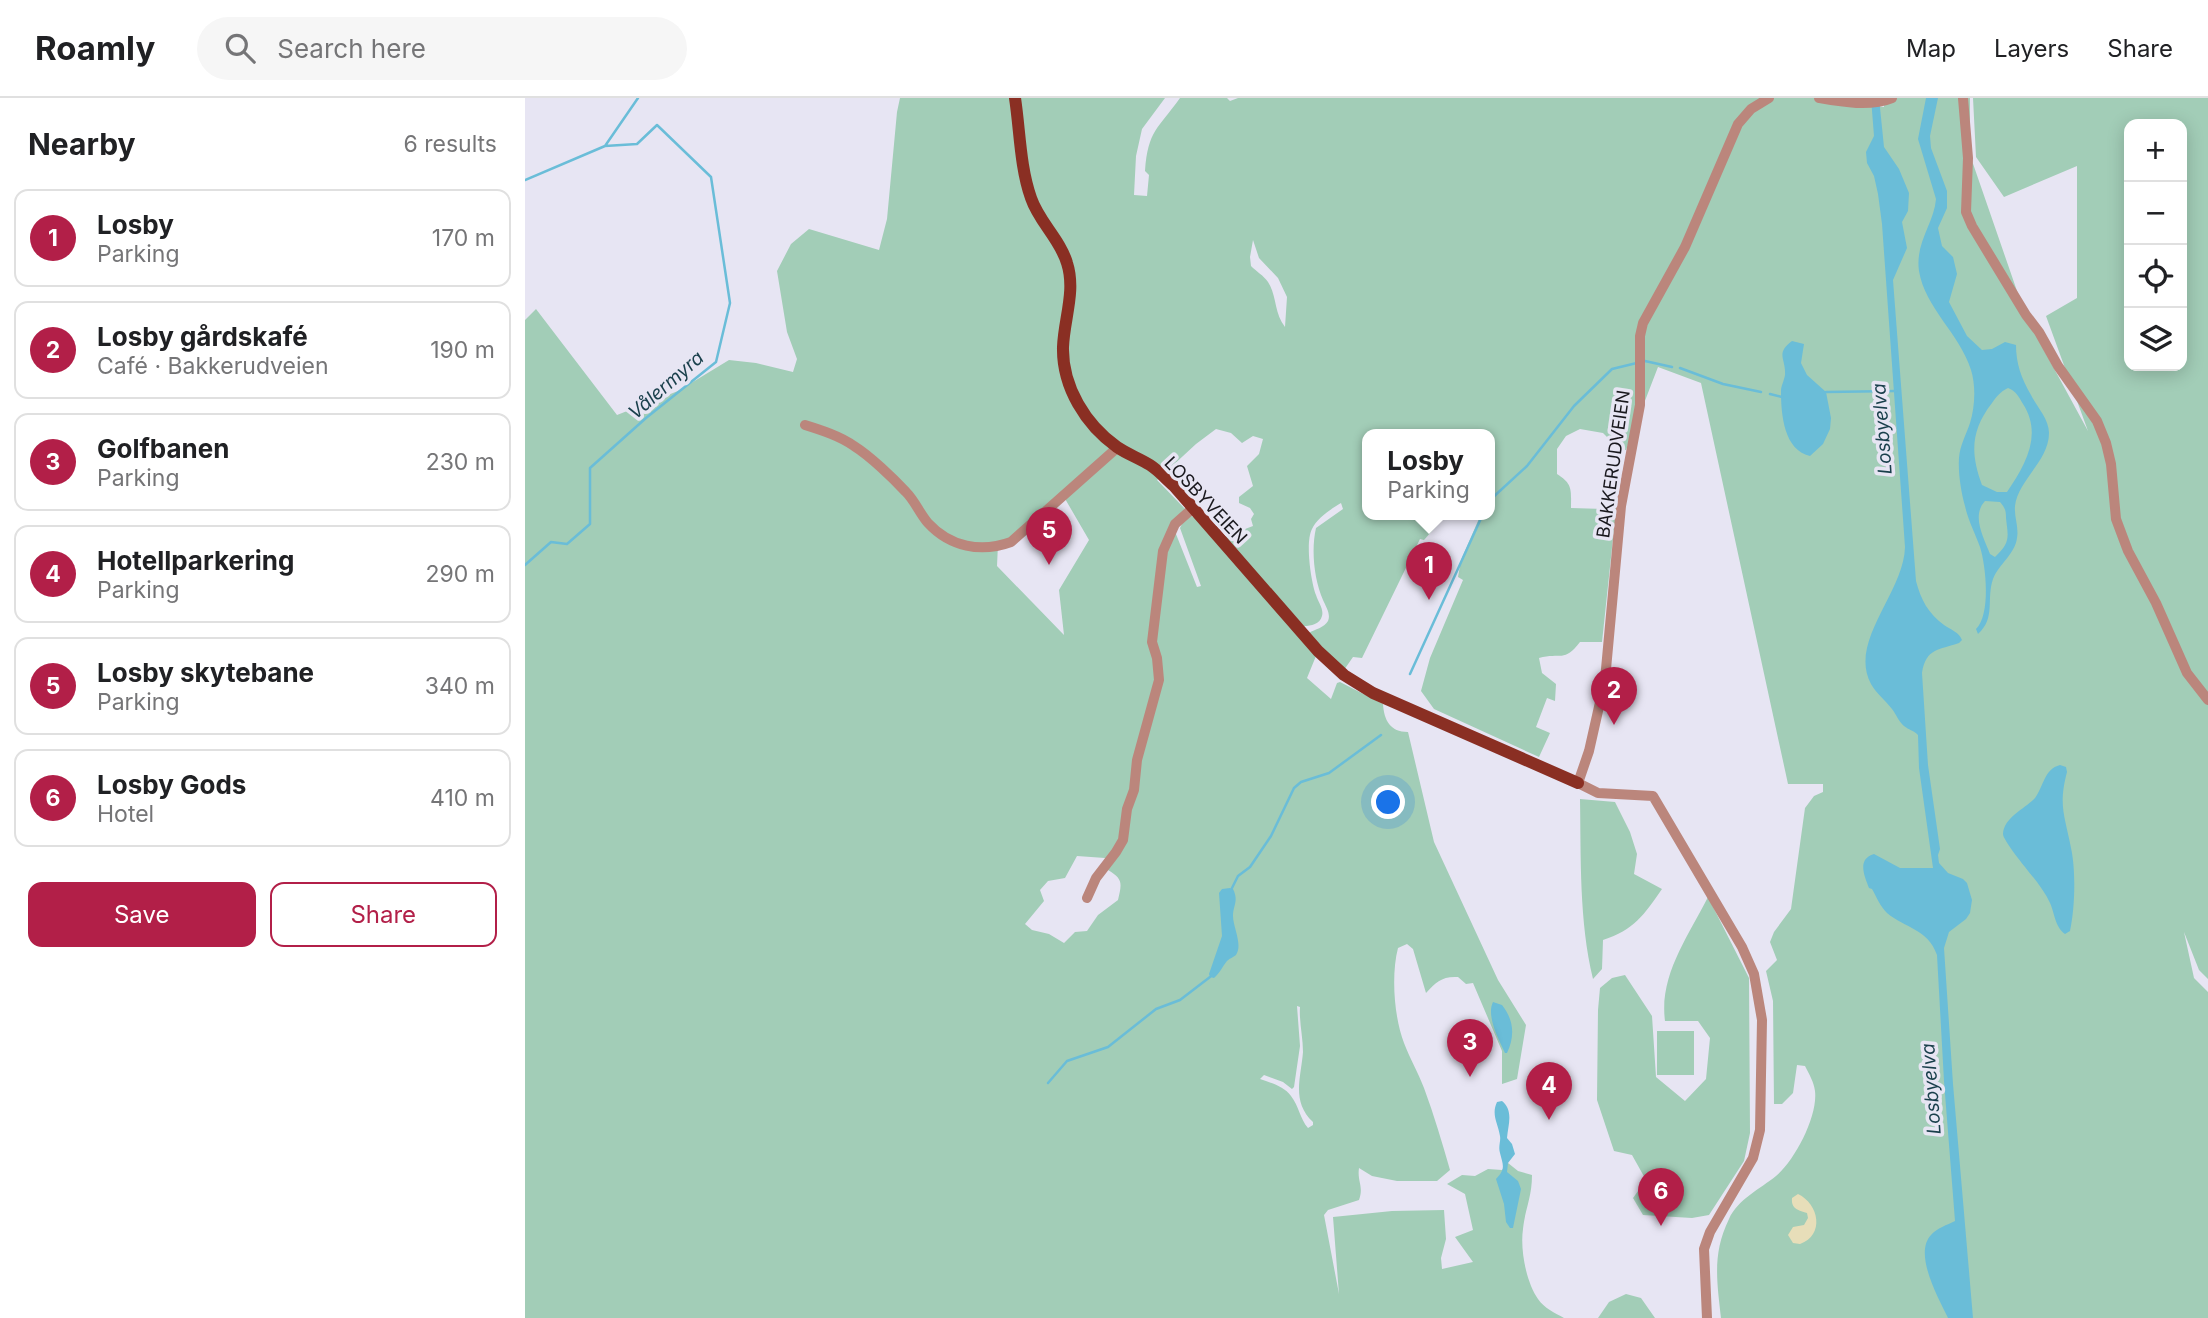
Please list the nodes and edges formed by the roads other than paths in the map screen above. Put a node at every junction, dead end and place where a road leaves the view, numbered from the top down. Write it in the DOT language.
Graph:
graph roads {
  1 [pos="1015,98"];
  2 [pos="1769,98"];
  3 [pos="1819,98"];
  4 [pos="1892,98"];
  5 [pos="1963,98"];
  6 [pos="805,425"];
  7 [pos="1118,447"];
  8 [pos="1193,508"];
  9 [pos="2208,700"];
  10 [pos="1578,783"];
  11 [pos="1087,898"];
  12 [pos="1707,1318"];
  1 -- 7 [label="main road, LOSBYVEIEN"];
  2 -- 10 [label="street, BAKKERUDVEIEN"];
  3 -- 4 [label="street"];
  5 -- 9 [label="street"];
  6 -- 7 [label="street"];
  7 -- 8 [label="main road, LOSBYVEIEN"];
  8 -- 10 [label="main road, LOSBYVEIEN"];
  8 -- 11 [label="street"];
  10 -- 12 [label="street"];
}
